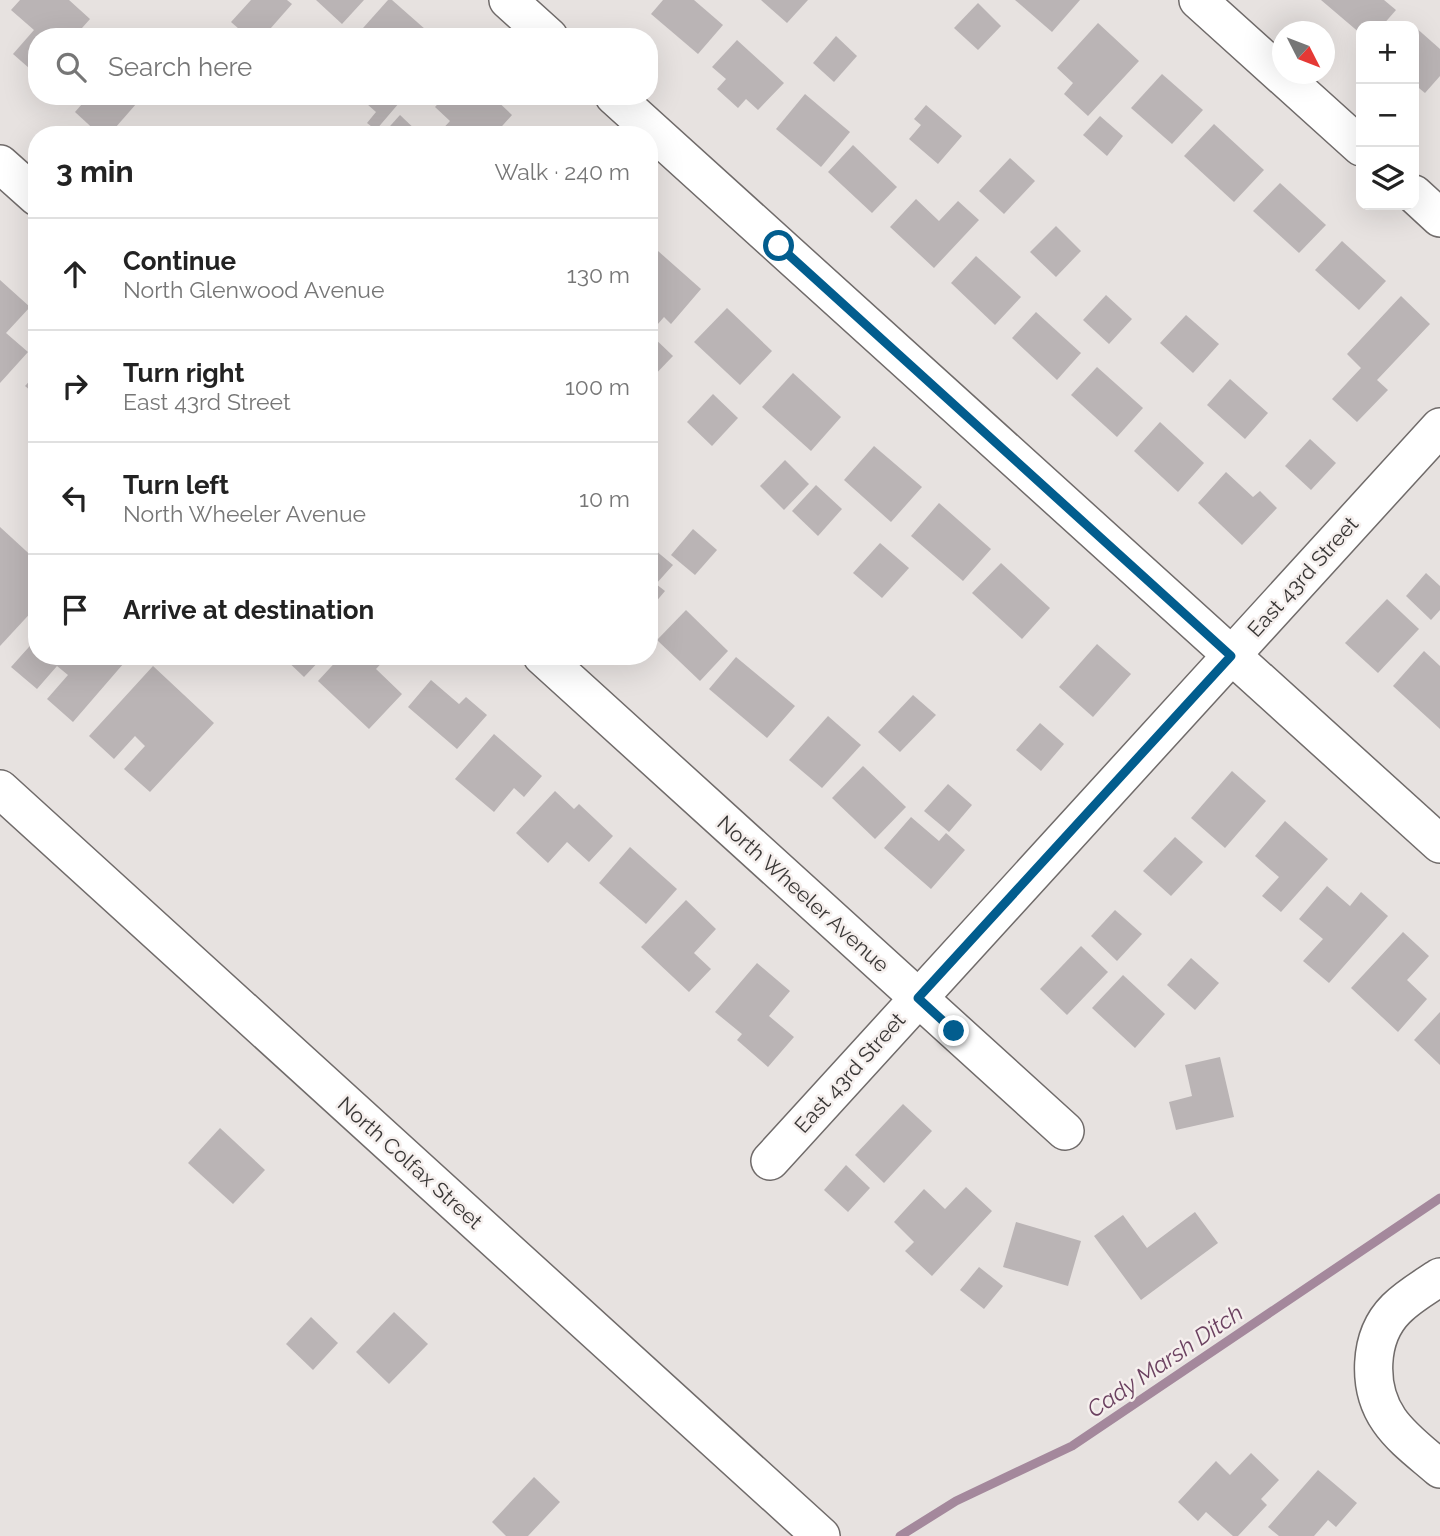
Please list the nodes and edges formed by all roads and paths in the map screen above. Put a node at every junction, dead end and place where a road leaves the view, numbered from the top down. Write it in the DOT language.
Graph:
graph roads {
  1 [pos="508,0"];
  2 [pos="1198,0"];
  3 [pos="539,28"];
  4 [pos="624,105"];
  5 [pos="647,126"];
  6 [pos="658,136"];
  7 [pos="1356,142"];
  8 [pos="0,164"];
  9 [pos="28,189"];
  10 [pos="1419,199"];
  11 [pos="1440,218"];
  12 [pos="1440,427"];
  13 [pos="1231,656"];
  14 [pos="552,665"];
  15 [pos="0,789"];
  16 [pos="1440,844"];
  17 [pos="918,998"];
  18 [pos="1065,1131"];
  19 [pos="770,1161"];
  20 [pos="1440,1277"];
  21 [pos="1440,1469"];
  22 [pos="820,1535"];
  1 -- 3 [label="street"];
  2 -- 7 [label="street"];
  4 -- 5 [label="street"];
  6 -- 13 [label="street"];
  8 -- 9 [label="street"];
  10 -- 11 [label="street"];
  12 -- 13 [label="street, East 43rd Street"];
  13 -- 16 [label="street"];
  13 -- 17 [label="street, East 43rd Street"];
  14 -- 17 [label="street, North Wheeler Avenue"];
  15 -- 22 [label="street, North Colfax Street"];
  17 -- 18 [label="street, North Wheeler Avenue"];
  17 -- 19 [label="street, East 43rd Street"];
  20 -- 21 [label="street"];
}
